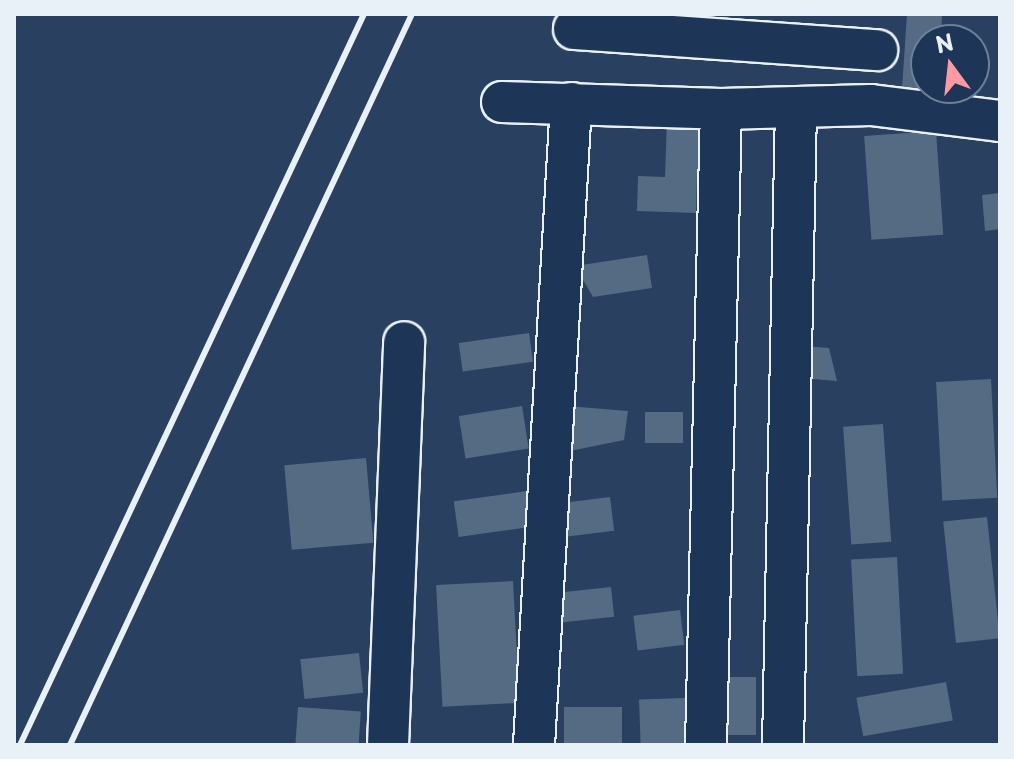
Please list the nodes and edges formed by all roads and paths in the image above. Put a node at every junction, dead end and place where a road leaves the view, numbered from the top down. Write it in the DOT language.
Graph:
graph roads {
  1 [pos="574,29"];
  2 [pos="878,32"];
  3 [pos="502,102"];
  4 [pos="571,103"];
  5 [pos="871,105"];
  6 [pos="796,108"];
  7 [pos="721,109"];
  8 [pos="1000,121"];
  9 [pos="404,342"];
  10 [pos="388,745"];
  11 [pos="534,745"];
  12 [pos="706,745"];
  13 [pos="783,745"];
  1 -- 2 [label="street"];
  2 -- 5 [label="street"];
  3 -- 4 [label="street"];
  4 -- 7 [label="street"];
  4 -- 11 [label="street"];
  5 -- 6 [label="street"];
  5 -- 8 [label="street"];
  6 -- 7 [label="street"];
  6 -- 13 [label="street"];
  7 -- 12 [label="street"];
  9 -- 10 [label="street"];
}
